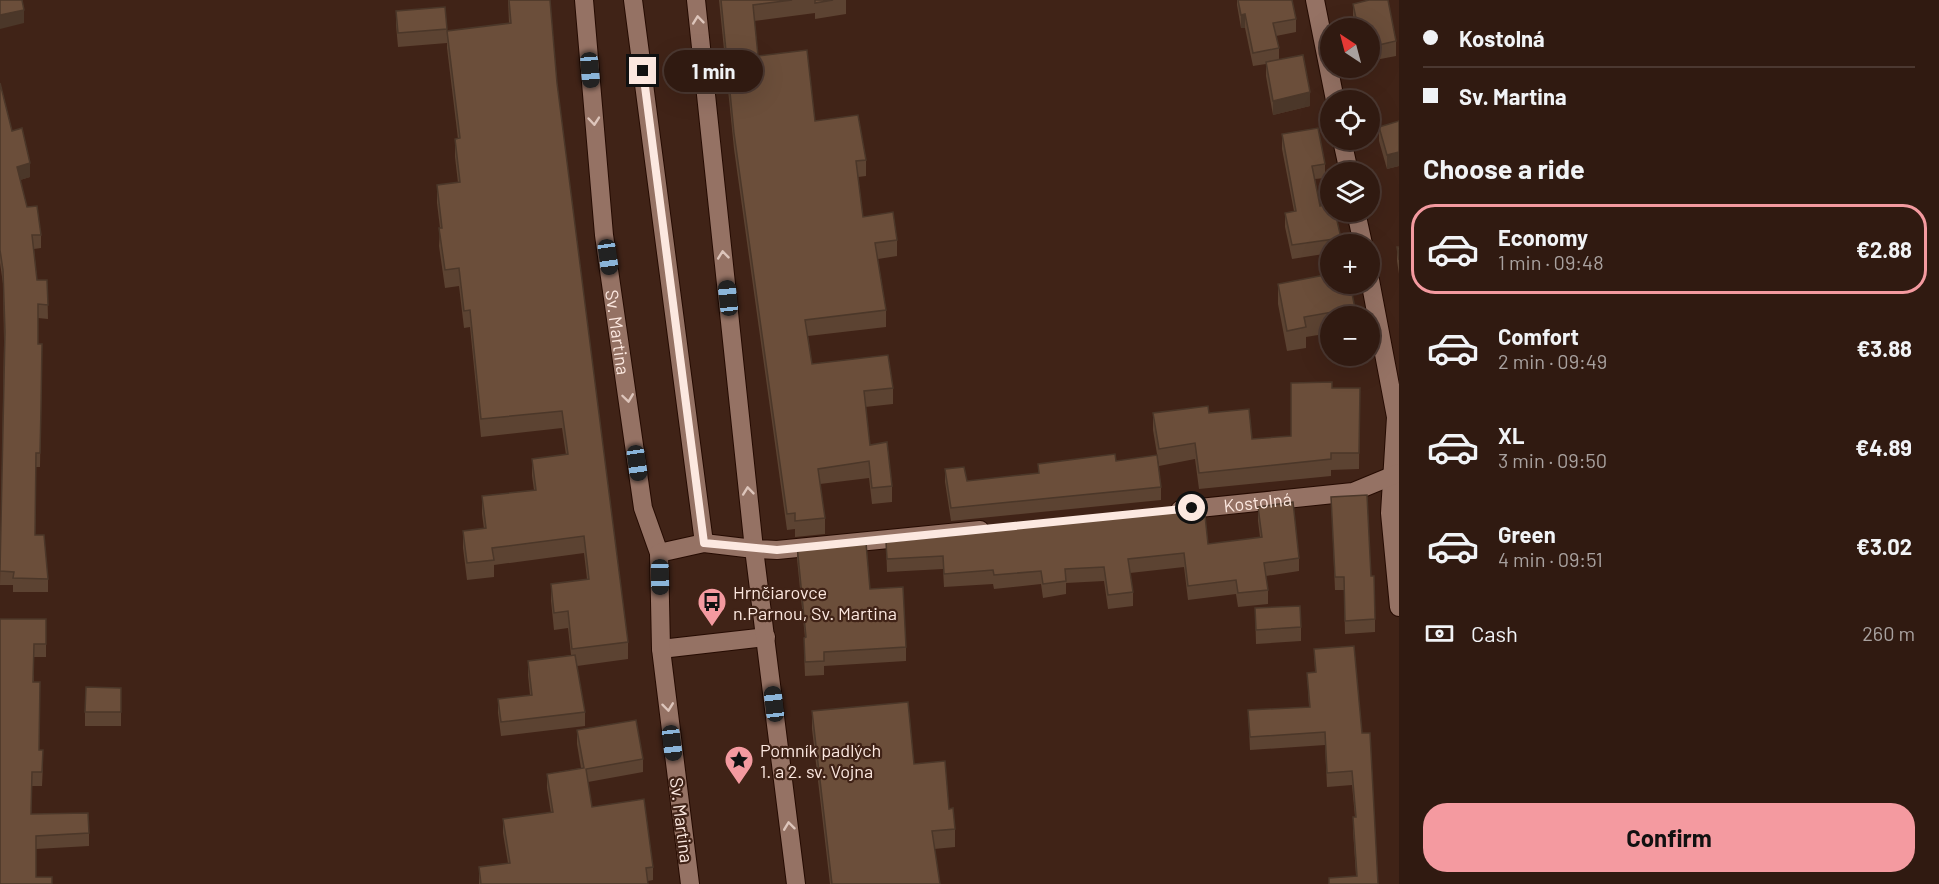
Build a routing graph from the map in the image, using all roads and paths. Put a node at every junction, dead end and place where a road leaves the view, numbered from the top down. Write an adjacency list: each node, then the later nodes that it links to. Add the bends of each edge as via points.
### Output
1 (584, 0): 12 (street, Sv. Martina, one-way to 12, via 604,235 643,508)
2 (633, 0): 10 (street)
3 (696, 0): 11 (street, one-way to 3)
4 (1315, 0): 5 (street)
5 (1333, 90)
6 (1373, 294): 7 (street, via 1396,417)
7 (1396, 475): 8 (street, Kostolná, via 1353,492); 13 (street, via 1390,513)
8 (1165, 511)
9 (1000, 528): 11 (street)
10 (704, 543): 11 (street); 12 (street)
11 (754, 549): 14 (street)
12 (659, 553): 15 (street, Sv. Martina)
13 (1399, 607)
14 (766, 637): 15 (street); 17 (street, one-way to 14)
15 (661, 649): 16 (street, Sv. Martina, one-way to 16)
16 (690, 884)
17 (796, 884)

